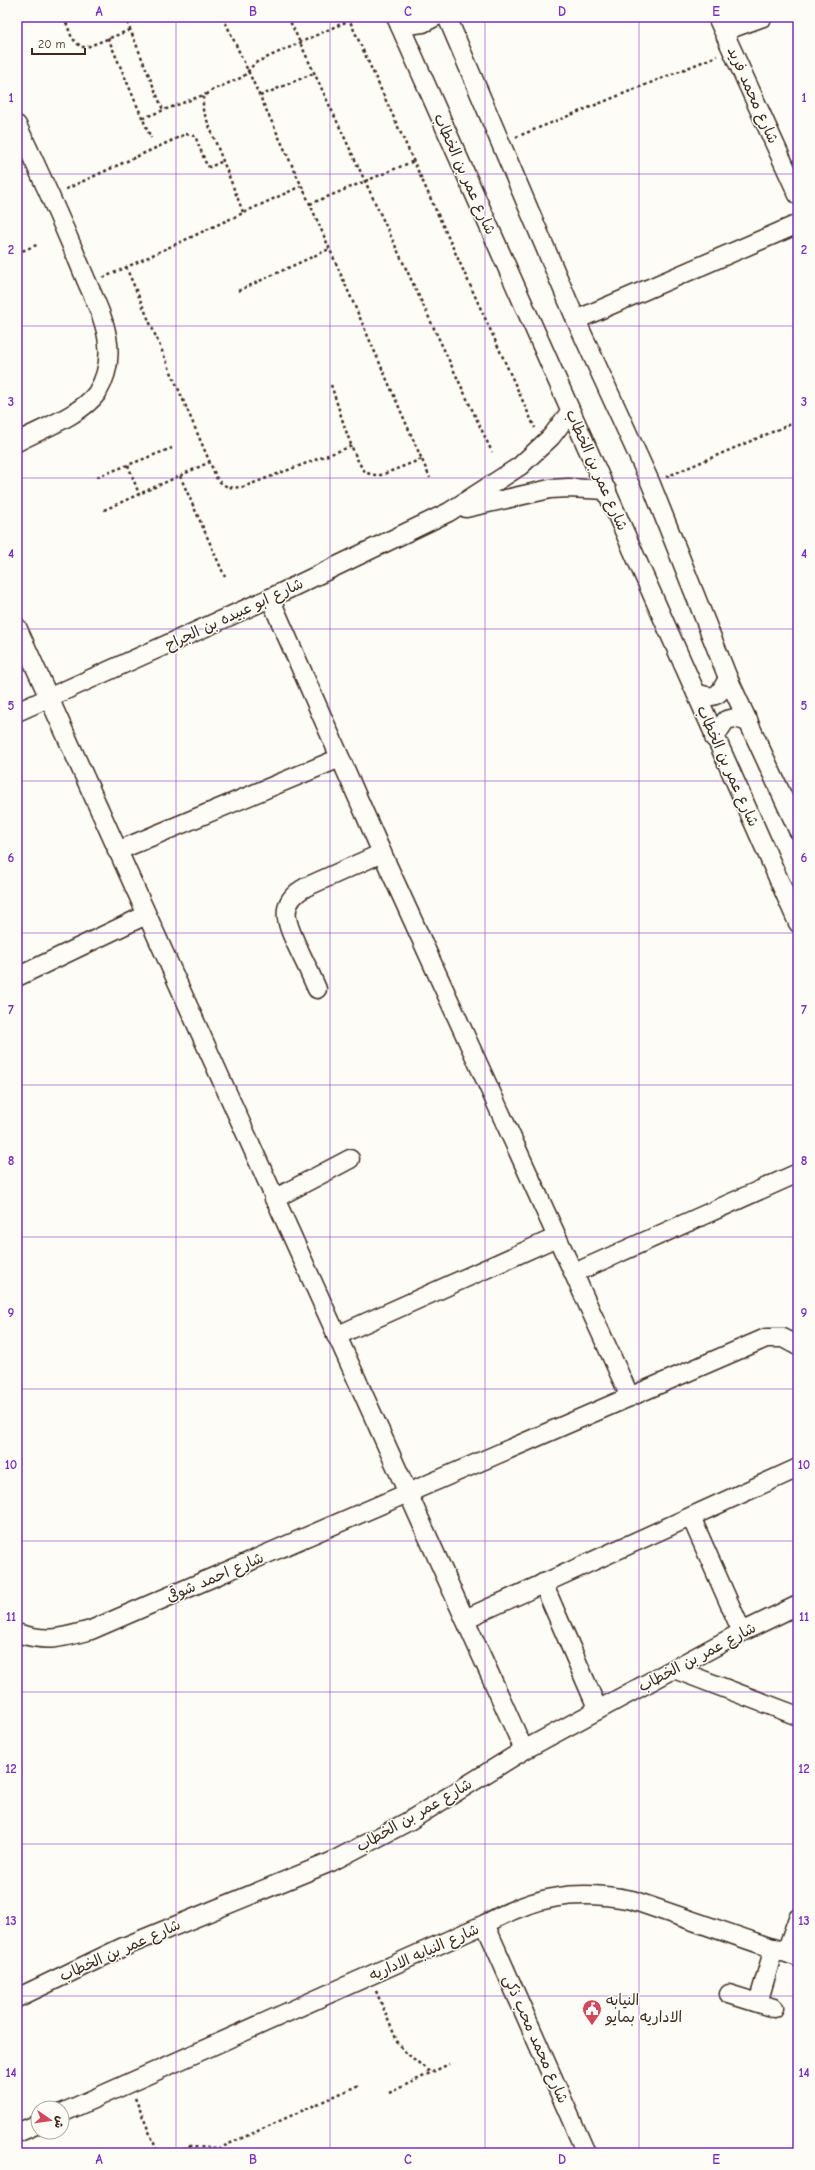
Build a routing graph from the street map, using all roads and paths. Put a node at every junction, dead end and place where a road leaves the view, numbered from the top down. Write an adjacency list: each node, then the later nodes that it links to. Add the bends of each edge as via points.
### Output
1 (64, 17): 12 (path, via 72,38 81,47)
2 (125, 17): 11 (path)
3 (223, 17): 15 (path)
4 (288, 17): 13 (path)
5 (435, 17): 9 (street, via 419,24)
6 (447, 17): 23 (street)
7 (763, 17): 10 (street)
8 (349, 19): 13 (path); 25 (path)
9 (398, 22): 42 (street, شارع عمر بن الخطاب)
10 (720, 24): 14 (street, شارع محمد فريد)
11 (130, 30): 12 (path); 19 (path)
12 (108, 38): 20 (path)
13 (300, 42): 15 (path, via 256,63); 16 (path)
14 (732, 50): 23 (path); 28 (street, شارع محمد فريد)
15 (248, 70): 17 (path, via 243,77); 18 (path)
16 (314, 73): 18 (path); 26 (path)
17 (207, 94): 19 (path); 24 (path, via 203,98 203,110)
18 (260, 96): 27 (path)
19 (163, 110): 20 (path)
20 (143, 118): 22 (path)
21 (17, 125): 29 (street)
22 (151, 138)
23 (500, 143): 40 (street)
24 (223, 161): 29 (path, via 207,166 195,136 186,134); 31 (path)
25 (414, 161): 26 (path); 45 (path)
26 (365, 181): 30 (path); 48 (path)
27 (302, 186): 30 (path); 31 (path)
28 (798, 195)
29 (51, 196): 38 (street)
30 (310, 204): 35 (path)
31 (243, 212): 37 (path)
32 (798, 224): 40 (street)
33 (39, 244): 36 (path)
34 (17, 249): 36 (path)
35 (329, 249): 39 (path); 49 (path)
36 (18, 253)
37 (126, 267): 38 (path); 50 (path)
38 (88, 285): 44 (street, via 108,342 109,362 104,379 96,394 76,412)
39 (238, 291)
40 (576, 320): 55 (street)
41 (331, 385): 46 (path)
42 (570, 412): 45 (street, شارع ابو عبيده بن الجراح); 56 (street, شارع عمر بن الخطاب)
43 (798, 421): 55 (path)
44 (17, 442)
45 (543, 445): 59 (street, شارع ابو عبيده بن الجراح, via 520,466)
46 (352, 446): 49 (path, via 365,472 375,476); 50 (path, via 243,487 223,486)
47 (172, 448): 51 (path)
48 (492, 452)
49 (422, 459): 54 (path)
50 (210, 462): 52 (path)
51 (128, 465): 53 (path); 57 (path)
52 (180, 476): 57 (path); 60 (path)
53 (97, 477)
54 (430, 478)
55 (651, 484): 63 (street)
56 (607, 490): 59 (street, شارع ابو عبيده بن الجراح, via 550,489); 64 (street, شارع عمر بن الخطاب)
57 (139, 494): 58 (path)
58 (104, 510)
59 (449, 512): 61 (street, شارع ابو عبيده بن الجراح)
60 (225, 578)
61 (270, 598): 65 (street, شارع ابو عبيده بن الجراح); 69 (street)
62 (17, 627): 65 (street)
63 (728, 678): 64 (street, via 722,691 717,695 706,696); 67 (street)
64 (696, 693): 68 (street, شارع عمر بن الخطاب)
65 (48, 698): 66 (street, شارع ابو عبيده بن الجراح); 71 (street)
66 (17, 712)
67 (749, 722): 68 (street, via 735,718 726,720); 70 (street)
68 (714, 738): 74 (street, شارع عمر بن الخطاب)
69 (340, 758): 71 (street); 72 (street)
70 (798, 830)
71 (117, 851): 73 (street)
72 (382, 853): 76 (street, via 306,887 289,902 287,924); 80 (street)
73 (146, 915): 75 (street); 79 (street)
74 (798, 923)
75 (17, 977)
76 (317, 988)
77 (350, 1159): 79 (street)
78 (798, 1173): 81 (street)
79 (274, 1199): 82 (street)
80 (557, 1237): 81 (street); 82 (street)
81 (574, 1273): 84 (street)
82 (336, 1336): 86 (street)
83 (798, 1346): 84 (street, شارع احمد شوقى, via 783,1338 766,1338)
84 (630, 1397): 86 (street, شارع احمد شوقى)
85 (798, 1468): 87 (street)
86 (408, 1494): 90 (street); 92 (street, شارع احمد شوقى, via 92,1630 57,1640)
87 (691, 1517): 88 (street); 91 (street)
88 (543, 1583): 90 (street); 94 (street)
89 (798, 1605): 91 (street, شارع عمر بن الخطاب)
90 (465, 1619): 96 (street)
91 (742, 1632): 93 (street, شارع عمر بن الخطاب)
92 (17, 1633)
93 (674, 1669): 94 (street, شارع عمر بن الخطاب); 95 (street)
94 (598, 1710): 96 (street, شارع عمر بن الخطاب)
95 (798, 1716)
96 (524, 1750): 102 (street, شارع عمر بن الخطاب, via 409,1821 331,1862 121,1948)
97 (798, 1918): 99 (street)
98 (485, 1924): 99 (street, شارع النيابه الاداريه, via 531,1902 556,1896 607,1895 652,1906); 100 (street, شارع النيابه الاداريه); 113 (street, شارع محمد محب ذكى)
99 (786, 1953): 101 (street, via 766,2006)
100 (370, 1976): 104 (path, via 397,2041 404,2051); 108 (street, شارع النيابه الاداريه)
101 (729, 1994)
102 (17, 1998)
103 (449, 2064): 104 (path)
104 (431, 2073): 106 (path)
105 (359, 2085): 112 (path, via 220,2148 189,2147)
106 (389, 2093)
107 (136, 2100): 111 (path)
108 (70, 2109)
109 (30, 2127): 110 (street)
110 (17, 2133)
111 (158, 2153)
112 (178, 2153)
113 (586, 2153)

